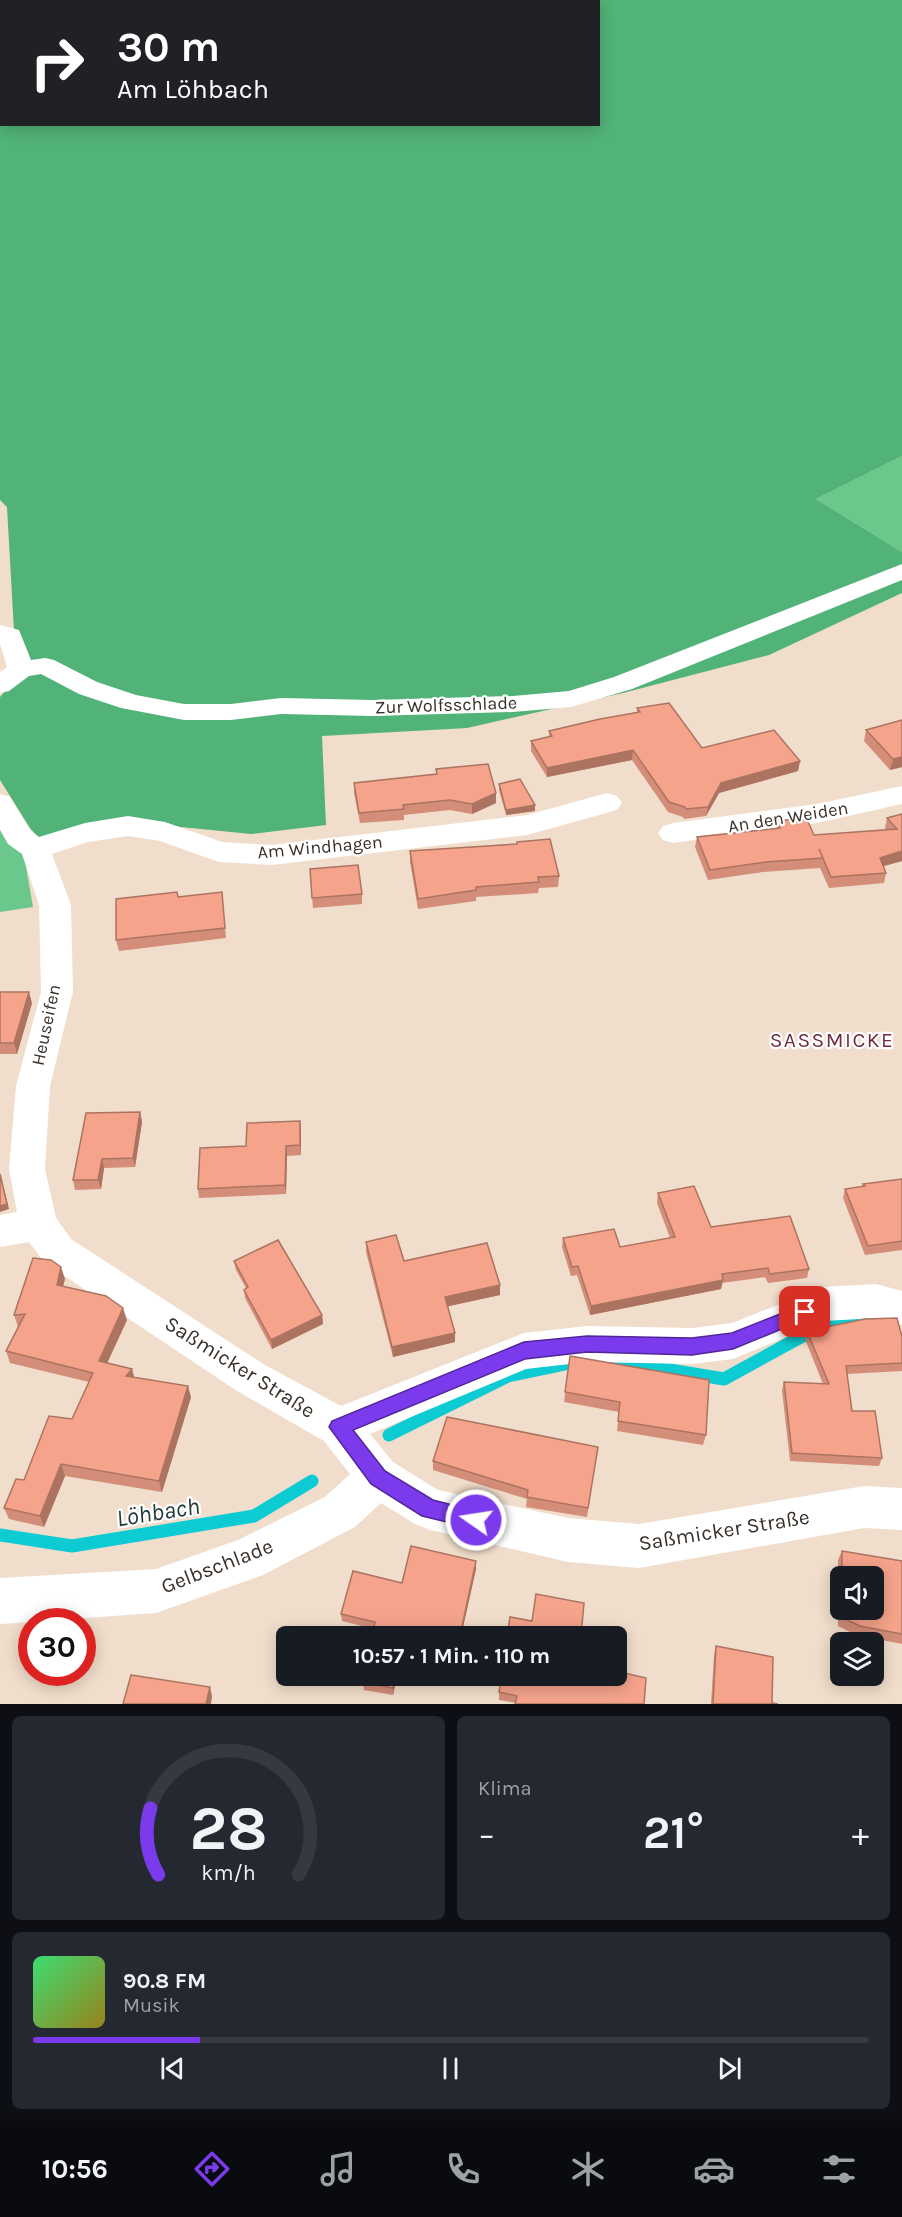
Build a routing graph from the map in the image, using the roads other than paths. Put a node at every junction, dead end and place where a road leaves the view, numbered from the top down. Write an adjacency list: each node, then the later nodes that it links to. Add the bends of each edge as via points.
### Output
1 (902, 571): 3 (street, Zur Wolfsschlade, via 623,683 571,699 513,704 280,706 184,712 131,702 88,688 45,666)
2 (0, 633): 3 (street, via 10,635)
3 (21, 669): 4 (street)
4 (0, 685)
5 (902, 795): 8 (street, An den Weiden, via 763,823)
6 (607, 803): 9 (street, Am Windhagen, via 527,825 272,855 219,852 165,832 128,826 85,833)
7 (0, 804): 9 (street, Heuseifen, via 19,837)
8 (673, 833)
9 (35, 849): 10 (street, Heuseifen, via 55,905 57,992 33,1086)
10 (19, 1228): 12 (street, Saßmicker Straße, via 251,1378)
11 (902, 1308): 12 (street, via 876,1301 823,1304 733,1341 692,1346 587,1344 524,1351)
12 (339, 1427): 13 (street, Saßmicker Straße)
13 (378, 1477): 14 (street, Saßmicker Straße, via 429,1509 568,1540 639,1546 864,1507); 15 (street, Gelbschlade, via 340,1512 247,1559 156,1591)
14 (902, 1509)
15 (0, 1601)

